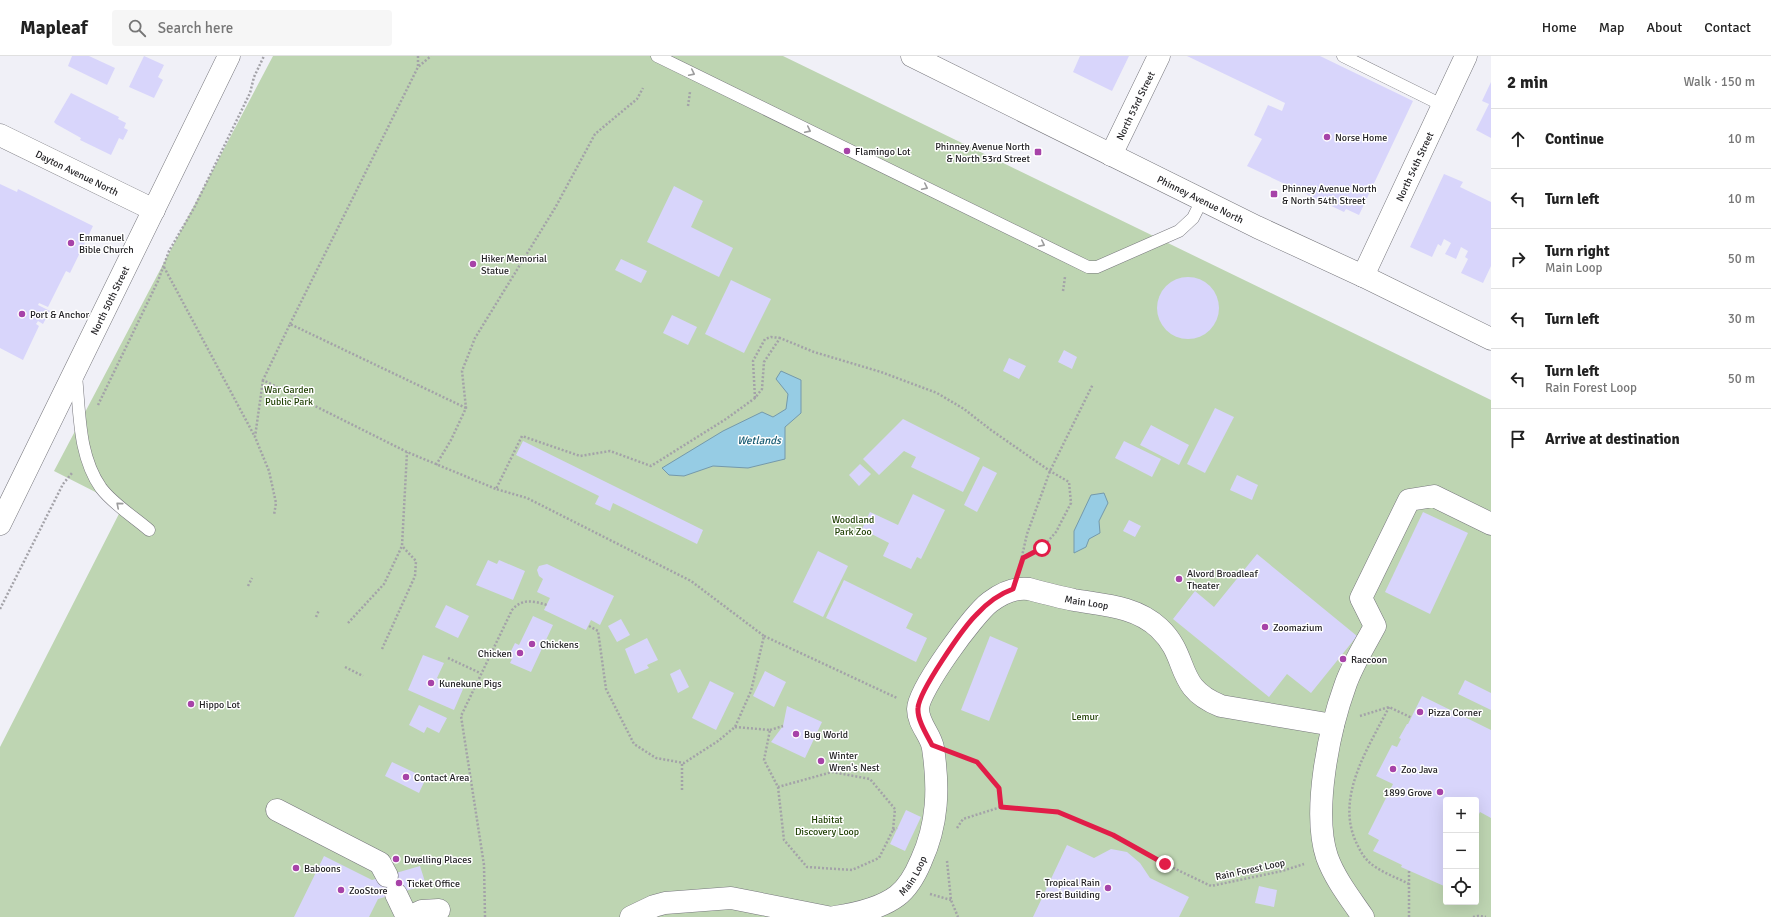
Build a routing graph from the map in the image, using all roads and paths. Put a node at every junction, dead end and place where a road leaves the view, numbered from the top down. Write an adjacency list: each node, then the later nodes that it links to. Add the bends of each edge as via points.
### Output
1 (229, 56): 18 (street, North 50th Street)
2 (264, 56): 19 (path, via 250,93 194,208 169,251)
3 (418, 56): 10 (path)
4 (431, 56): 10 (path)
5 (656, 56): 17 (lane, one-way to 17, via 1088,267 1097,267 1179,231 1193,218)
6 (912, 56): 16 (street, Phinney Avenue North)
7 (1159, 56): 16 (street, North 53rd Street)
8 (1343, 56): 13 (lane)
9 (1466, 56): 13 (street, North 54th Street)
10 (418, 67): 23 (path)
11 (691, 85): 14 (path)
12 (643, 88): 31 (path, via 637,99 595,134 556,208 475,338 462,371)
13 (1442, 104): 21 (street, North 54th Street)
14 (688, 106)
15 (0, 136): 18 (street, Dayton Avenue North)
16 (1112, 155): 17 (street, Phinney Avenue North)
17 (1202, 200): 21 (street, Phinney Avenue North)
18 (154, 210): 26 (street, North 50th Street)
19 (164, 267): 30 (path); 32 (path)
20 (1066, 271): 22 (path)
21 (1363, 276): 25 (street, Phinney Avenue North)
22 (1063, 291)
23 (290, 324): 27 (path); 31 (path)
24 (780, 338): 29 (path, via 764,362 762,389); 29 (path, via 771,336 765,339 754,361); 36 (path, via 937,393 964,409)
25 (1491, 339)
26 (75, 369): 39 (street, North 50th Street); 41 (lane, one-way to 26, via 102,489 93,473 82,441)
27 (263, 380): 32 (path); 33 (path)
28 (1093, 384): 36 (path)
29 (755, 398): 37 (path, via 651,466 610,451 580,456 522,436)
30 (97, 408)
31 (466, 408): 34 (path)
32 (255, 436): 38 (path, via 269,471 276,503)
33 (407, 452): 34 (path); 42 (path)
34 (436, 465): 37 (path)
35 (76, 470): 48 (path, via 63,484)
36 (1050, 471): 43 (path, via 1027,534); 43 (path, via 1069,482 1071,503 1056,532 1042,548)
37 (496, 489): 53 (path, via 527,498 691,581)
38 (274, 515)
39 (0, 524)
40 (1491, 524): 62 (street, via 1434,496 1409,500 1362,598 1375,626 1345,685)
41 (149, 530)
42 (402, 546): 51 (path, via 384,584); 54 (path, via 416,560 415,576)
43 (1023, 558): 46 (path)
44 (252, 578): 45 (path)
45 (248, 586)
46 (1013, 589): 60 (street, Main Loop, via 990,602 975,616 929,684); 62 (street, Main Loop, via 1029,588 1120,608 1149,620 1173,644 1188,682 1209,701 1221,706)
47 (547, 605): 57 (path, via 529,601 512,610)
48 (0, 609)
49 (319, 610): 50 (path)
50 (316, 617)
51 (348, 623)
52 (589, 626): 67 (path, via 598,631 606,689 634,744 656,758)
53 (764, 636): 60 (path); 64 (path, via 751,691)
54 (382, 649)
55 (448, 658): 57 (path)
56 (345, 667): 58 (path)
57 (480, 673): 81 (path, via 461,716 484,865)
58 (363, 676)
59 (1389, 707): 61 (path); 62 (path); 78 (path, via 1356,774 1352,788 1350,819 1353,835 1367,860)
60 (918, 708): 66 (street, Main Loop, via 923,728)
61 (1412, 718)
62 (1333, 725): 75 (street, via 1321,808)
63 (783, 726): 65 (path)
64 (735, 727): 65 (path); 67 (path, via 718,741)
65 (770, 730): 68 (path, via 764,760)
66 (932, 745): 70 (path, via 977,762 999,788); 84 (street, Main Loop, via 937,777 936,813 932,834 917,872 906,887 888,901)
67 (682, 763): 69 (path)
68 (778, 787): 73 (path, via 832,772 870,779 895,809); 73 (path, via 784,840 807,867 852,870 879,858)
69 (682, 790)
70 (1001, 807): 74 (path, Rain Forest Loop, via 963,819); 75 (path, Rain Forest Loop, via 1058,812 1113,835 1211,886 1282,871)
71 (277, 810): 80 (street, via 380,863)
72 (897, 828): 73 (path)
73 (893, 830)
74 (954, 831)
75 (1327, 857): 86 (street, via 1342,889)
76 (947, 858): 85 (path, via 951,900)
77 (1409, 871): 78 (path)
78 (1409, 884): 87 (path)
79 (439, 910): 80 (street, via 422,911)
80 (408, 917)
81 (485, 917)
82 (631, 917): 83 (street, via 664,903 730,898)
83 (827, 917)
84 (834, 917)
85 (958, 917)
86 (1364, 917)
87 (1409, 917)
88 (1473, 917): 89 (path)
89 (1486, 917)

